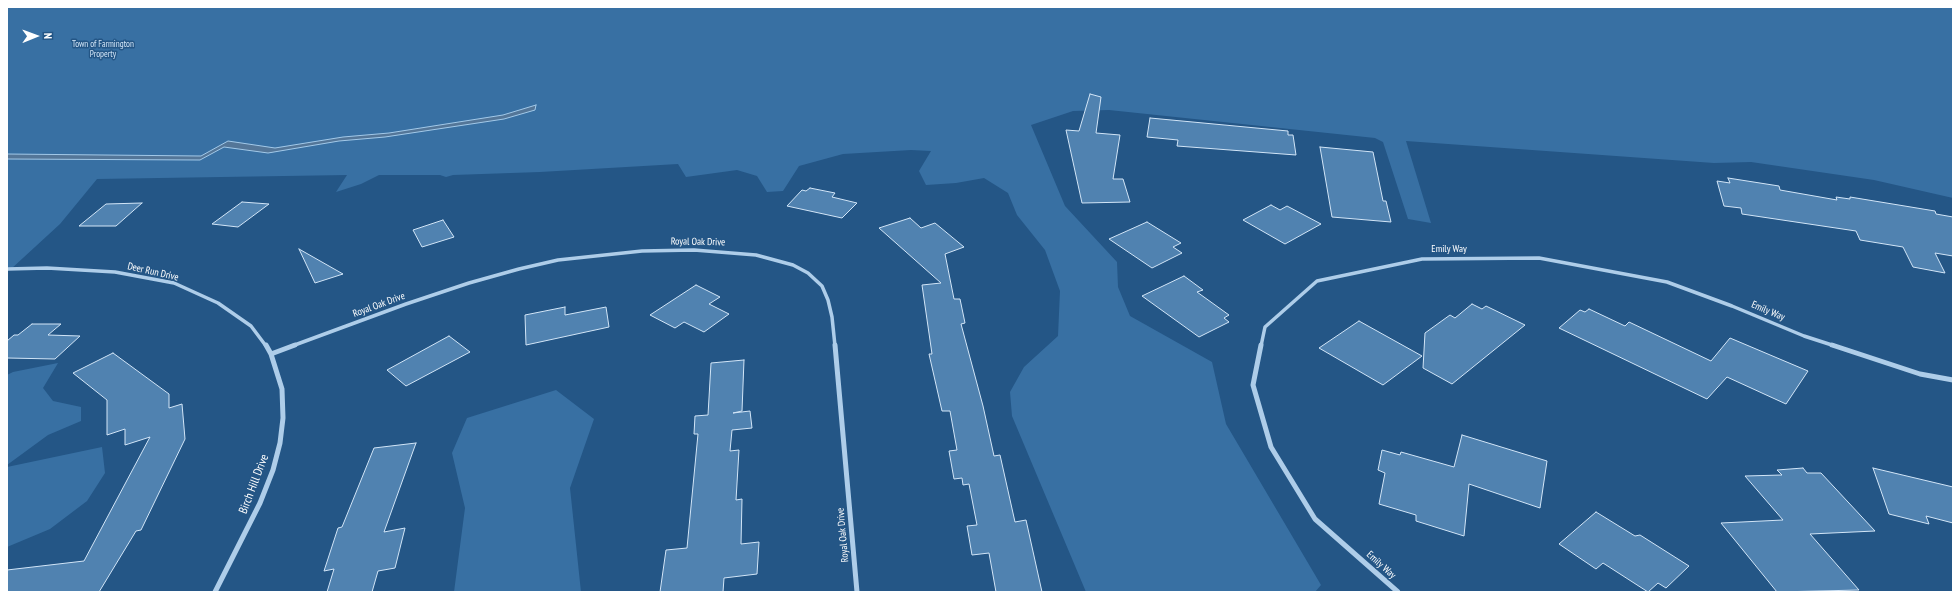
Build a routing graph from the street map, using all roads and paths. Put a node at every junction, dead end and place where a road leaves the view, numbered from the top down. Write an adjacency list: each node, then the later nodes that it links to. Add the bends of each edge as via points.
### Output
1 (7, 269): 2 (street, Deer Run Drive, via 108,271 174,284 202,294 238,316 261,337)
2 (271, 354): 4 (street, Birch Hill Drive, via 282,389 283,418 280,442 273,470 260,503); 5 (street, Royal Oak Drive, via 469,283 558,260 642,251 694,250 756,255 793,265 808,273 822,286 832,317)
3 (1953, 380): 6 (street, Emily Way, via 1920,374 1804,336 1667,282 1539,258 1422,259 1317,281 1265,327 1253,385 1271,447 1316,519)
4 (215, 592)
5 (857, 592)
6 (1398, 592)

